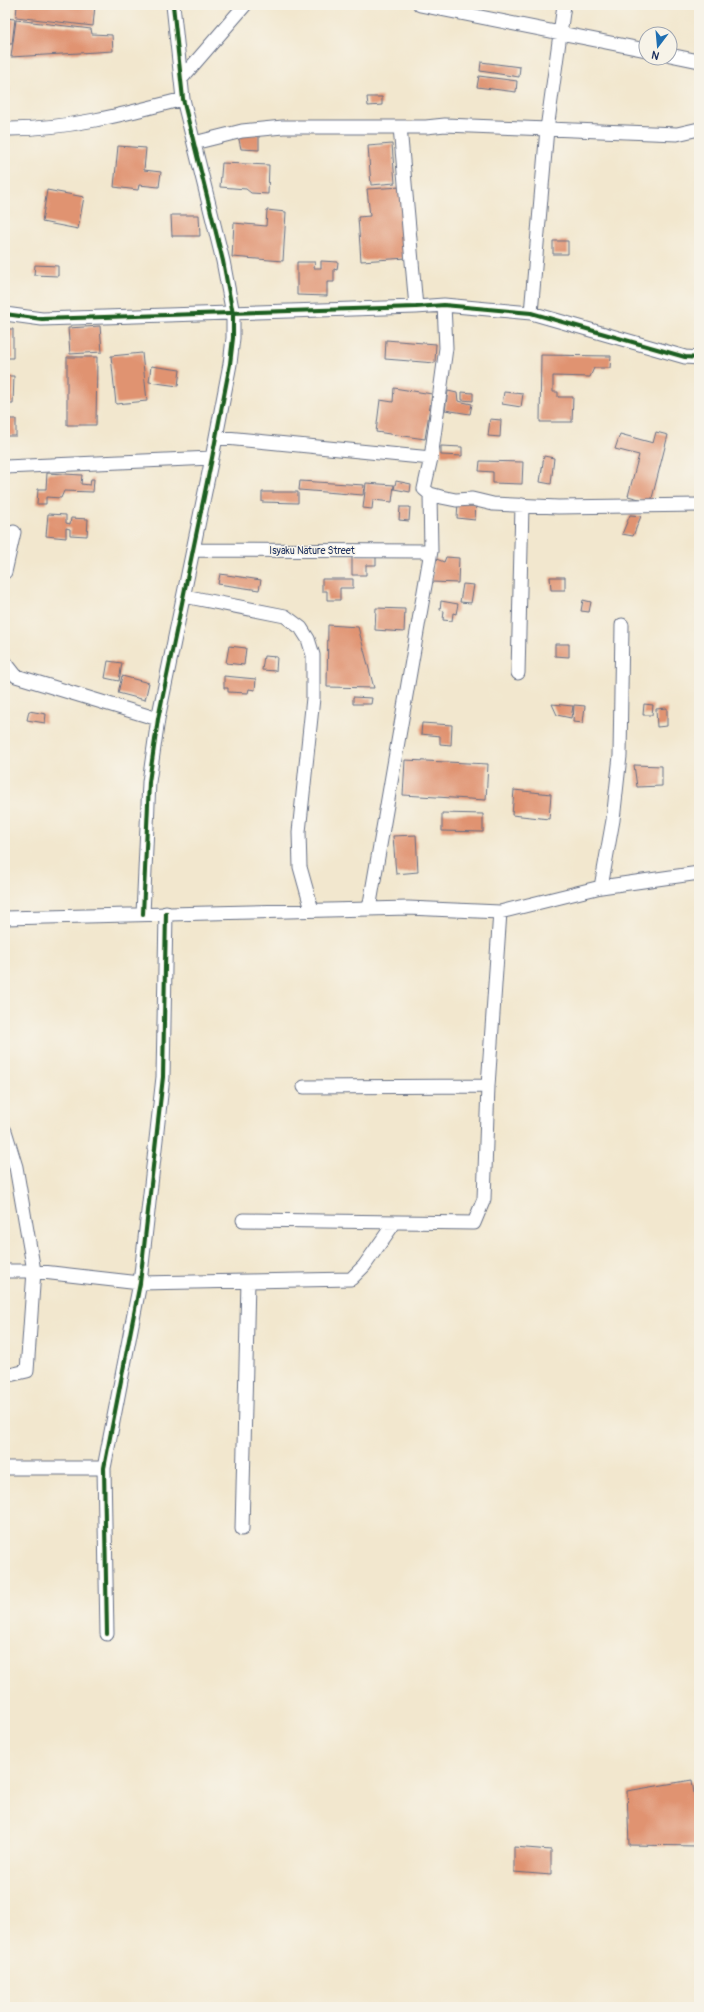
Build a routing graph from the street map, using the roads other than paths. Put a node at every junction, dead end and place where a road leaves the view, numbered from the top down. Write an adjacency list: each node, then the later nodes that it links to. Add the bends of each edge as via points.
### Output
1 (173, 5): 9 (street)
2 (245, 5): 9 (street)
3 (420, 5): 5 (street)
4 (564, 5): 5 (street)
5 (560, 33): 6 (street); 13 (street)
6 (638, 48)
7 (678, 57): 8 (street)
8 (699, 61)
9 (181, 79): 10 (street)
10 (183, 99): 12 (street, via 81,122); 15 (street)
11 (400, 127): 13 (street, via 445,125); 15 (street, via 268,128 242,131); 17 (street)
12 (5, 129)
13 (547, 129): 14 (street, via 677,134); 18 (street)
14 (699, 130)
15 (194, 143): 20 (street, via 223,261)
16 (444, 305): 17 (street); 18 (street); 24 (street, via 446,348)
17 (416, 307): 20 (street)
18 (531, 313): 21 (street, via 685,357)
19 (5, 314): 20 (street, via 42,319)
20 (233, 314): 22 (street, via 230,364)
21 (699, 358)
22 (216, 437): 23 (street); 24 (street)
23 (212, 458): 25 (street); 30 (street)
24 (431, 458): 26 (street, via 424,489)
25 (5, 467)
26 (430, 494): 27 (street, via 456,500 472,499 493,504); 31 (street)
27 (522, 505): 28 (street); 36 (street)
28 (699, 505)
29 (14, 532): 32 (street)
30 (194, 550): 31 (street, Isyaku Nature Street); 33 (street)
31 (431, 552): 40 (street)
32 (5, 572)
33 (184, 596): 37 (street); 41 (street, via 285,616 302,628 308,639 313,655 313,698 299,832 300,867)
34 (622, 625): 39 (street, via 620,756 614,820)
35 (5, 662): 37 (street, via 16,676)
36 (518, 673)
37 (158, 719): 44 (street, via 149,782)
38 (699, 873): 39 (street)
39 (601, 887): 42 (street)
40 (369, 909): 41 (street); 42 (street)
41 (312, 910): 43 (street)
42 (500, 912): 46 (street)
43 (166, 913): 44 (street); 55 (street, via 163,1077)
44 (143, 914): 45 (street)
45 (5, 918)
46 (488, 1086): 47 (street); 51 (street, via 484,1199 474,1223)
47 (304, 1088)
48 (5, 1131): 49 (street)
49 (10, 1167): 53 (street)
50 (243, 1220): 51 (street)
51 (395, 1222): 54 (street, via 364,1266 351,1279)
52 (5, 1270): 53 (street)
53 (34, 1271): 55 (street); 56 (street, via 27,1371)
54 (248, 1281): 55 (street); 59 (street)
55 (140, 1283): 58 (street)
56 (5, 1376)
57 (5, 1468): 58 (street)
58 (104, 1468): 60 (street)
59 (242, 1529)
60 (107, 1634)

